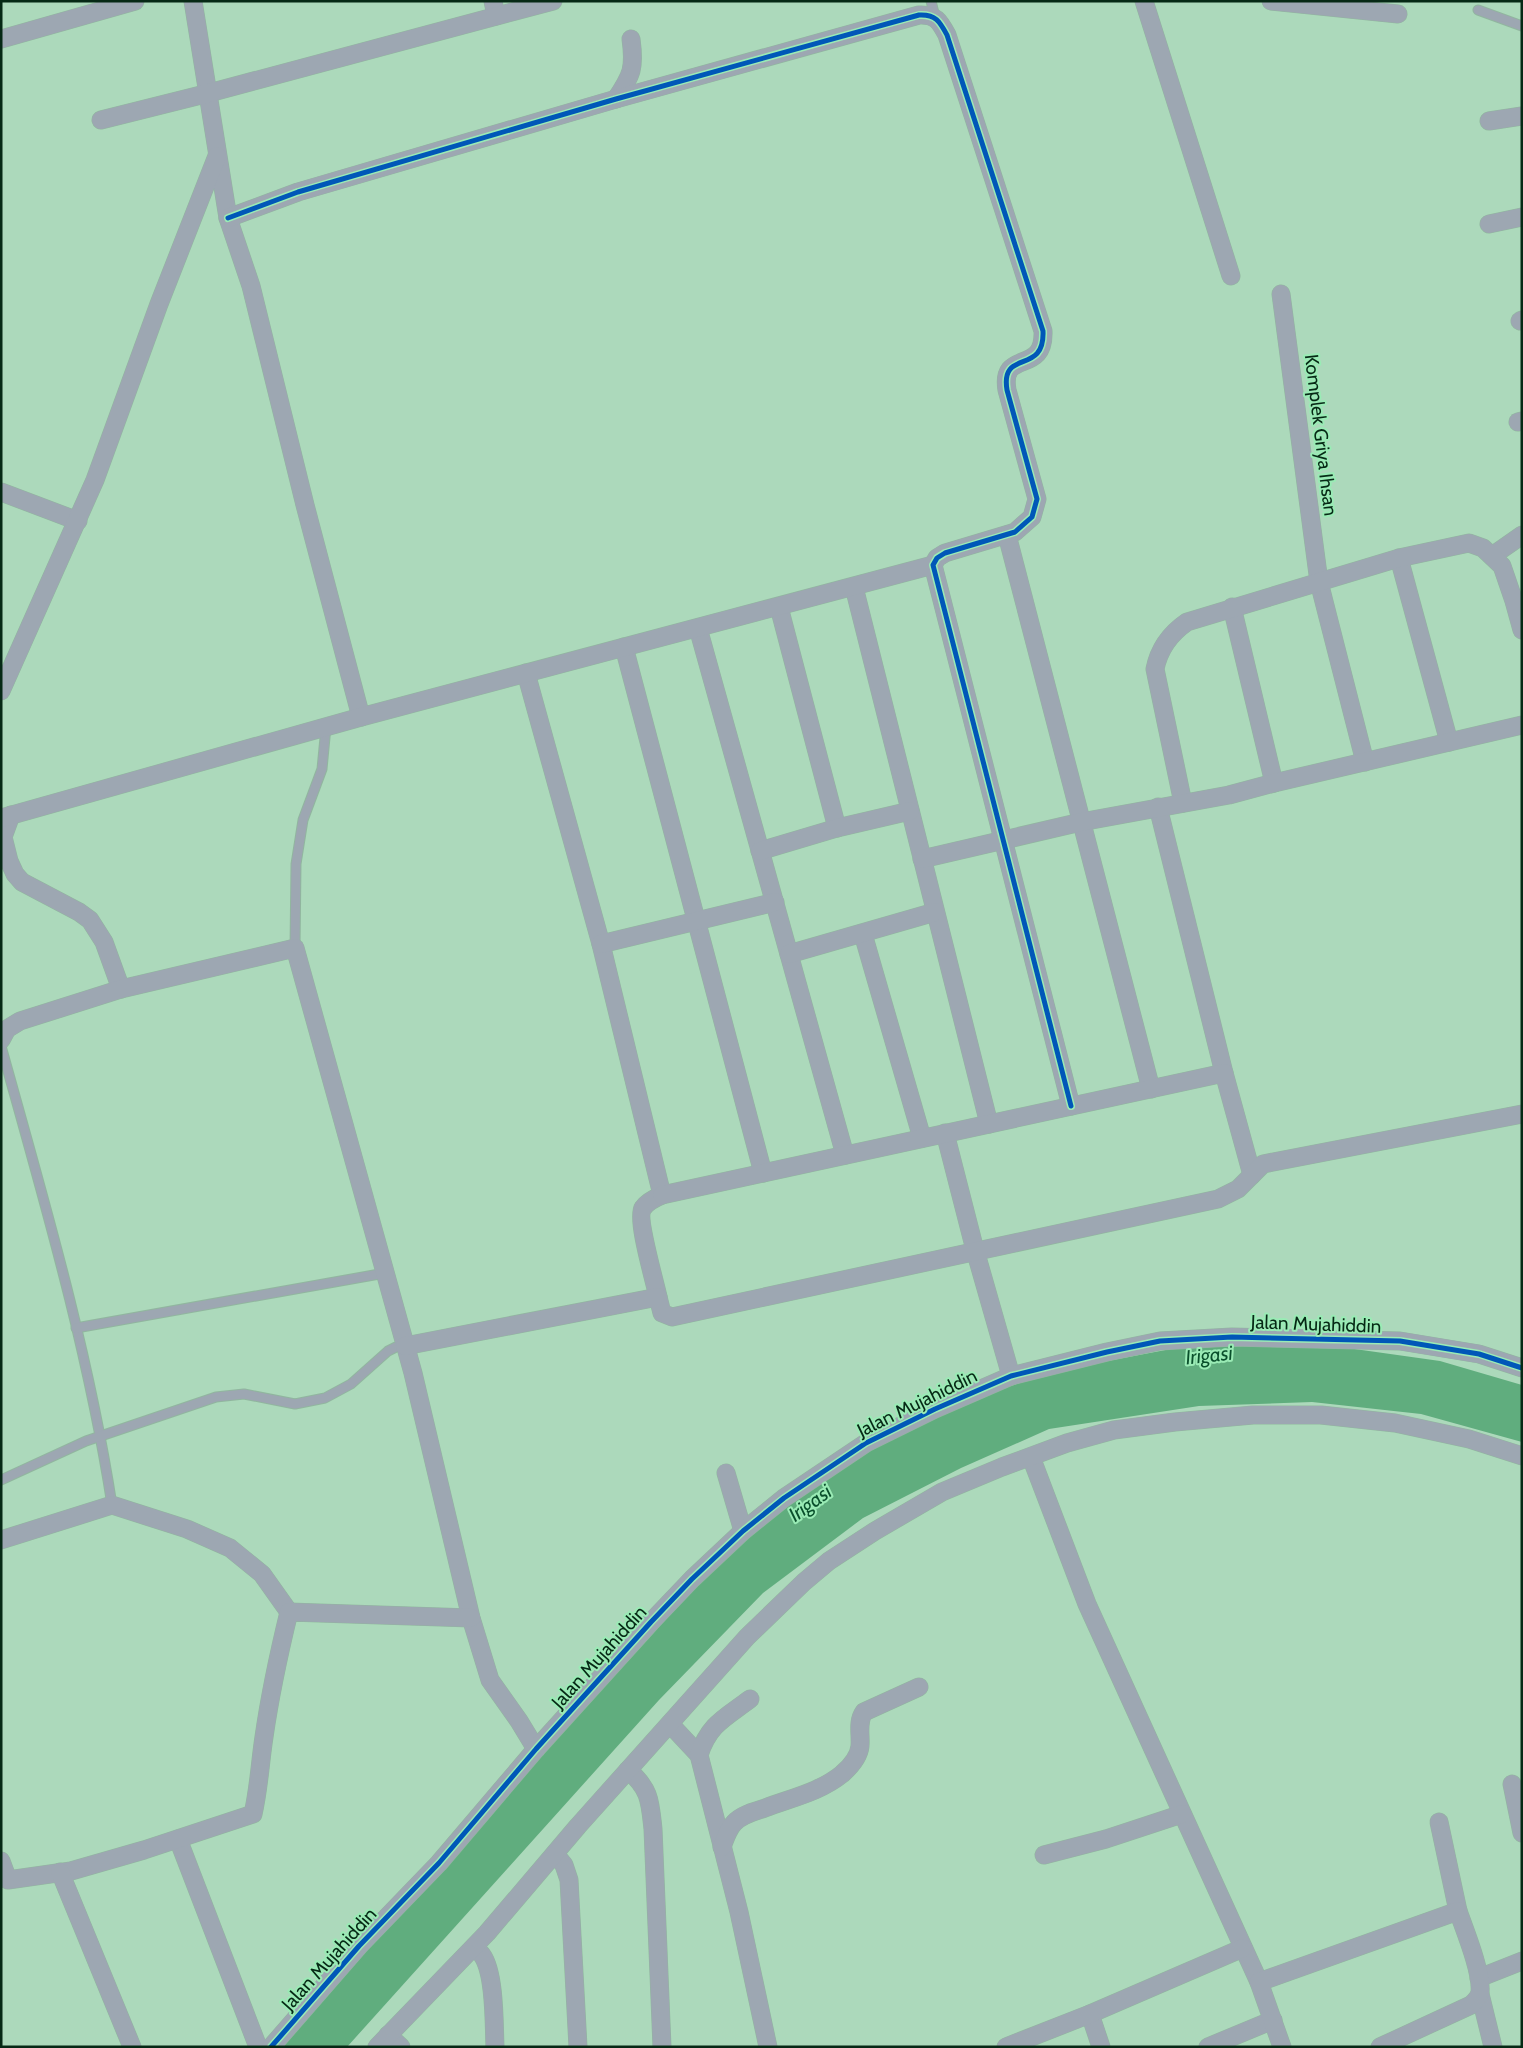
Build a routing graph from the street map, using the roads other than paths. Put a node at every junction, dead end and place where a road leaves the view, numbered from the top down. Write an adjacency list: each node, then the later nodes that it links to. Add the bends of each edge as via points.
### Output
1 (136, 1): 11 (street)
2 (193, 1): 13 (street)
3 (553, 1): 6 (street)
4 (1144, 1): 22 (street)
5 (1271, 1): 8 (street)
6 (494, 9): 13 (street)
7 (933, 9): 14 (street); 26 (street, via 948,35 1043,331 1043,343 1037,354 1008,370 1006,376 1037,499 1032,517 1015,532)
8 (1390, 10)
9 (1478, 10): 10 (lane)
10 (1522, 26)
11 (1, 39)
12 (631, 39): 14 (street, via 632,70)
13 (208, 93): 16 (street); 18 (street)
14 (616, 100): 20 (street, via 298,192)
15 (1522, 116): 17 (street)
16 (100, 120)
17 (1490, 121)
18 (218, 154): 20 (street); 25 (street)
19 (1522, 217): 21 (street)
20 (228, 218): 40 (street, via 251,286)
21 (1489, 224)
22 (1231, 276)
23 (1281, 294): 31 (street, Komplek Griya Ihsan)
24 (1, 492): 25 (street)
25 (78, 521): 39 (street)
26 (1007, 534): 30 (street, via 945,553); 50 (street)
27 (1522, 535): 28 (street)
28 (1492, 556): 29 (street, via 1483,548 1469,543); 36 (street, via 1502,566)
29 (1399, 558): 31 (street); 43 (street)
30 (933, 565): 32 (street); 52 (street)
31 (1319, 582): 34 (street); 44 (street, Komplek Griya Ihsan)
32 (854, 587): 33 (street); 48 (street)
33 (779, 607): 35 (street); 51 (street)
34 (1232, 607): 45 (street); 46 (street, via 1187,622 1175,630 1157,658 1155,669)
35 (698, 628): 37 (street); 53 (street)
36 (1522, 630)
37 (624, 647): 38 (street); 57 (street)
38 (526, 673): 40 (street); 59 (street)
39 (1, 691)
40 (361, 717): 42 (street)
41 (1522, 725): 43 (street)
42 (326, 726): 49 (street); 60 (lane, via 322,769 303,820 296,864)
43 (1449, 742): 44 (street)
44 (1365, 762): 45 (street)
45 (1274, 783): 46 (street)
46 (1183, 803): 47 (street)
47 (1158, 807): 50 (street); 65 (street)
48 (910, 811): 51 (street); 54 (street)
49 (6, 816): 62 (street, via 3,837 15,874 22,882 90,920 104,942)
50 (1081, 822): 52 (street); 66 (street)
51 (836, 828): 53 (street)
52 (1002, 840): 54 (street); 67 (street)
53 (760, 851): 55 (street)
54 (922, 858): 56 (street)
55 (774, 902): 57 (street); 61 (street)
56 (935, 912): 58 (street); 69 (street)
57 (696, 921): 59 (street); 73 (street)
58 (863, 934): 61 (street); 71 (street)
59 (600, 944): 75 (street)
60 (295, 948): 62 (street); 77 (street)
61 (789, 954): 72 (street)
62 (122, 990): 63 (street, via 20,1021 7,1029)
63 (1, 1040)
64 (1, 1046): 79 (lane, via 49,1215)
65 (1224, 1073): 66 (street); 74 (street)
66 (1151, 1088): 67 (street)
67 (1071, 1106): 69 (street)
68 (1522, 1114): 74 (street, via 1263,1164)
69 (989, 1124): 70 (street)
70 (945, 1133): 71 (street); 76 (street)
71 (922, 1138): 72 (street)
72 (845, 1155): 73 (street)
73 (763, 1173): 75 (street)
74 (1252, 1176): 76 (street, via 1238,1189 1218,1199)
75 (662, 1194): 78 (street, via 650,1201 641,1214)
76 (975, 1250): 78 (street, via 672,1317 662,1313); 82 (street)
77 (385, 1273): 79 (lane); 80 (street)
78 (658, 1297): 80 (street)
79 (76, 1328): 83 (lane)
80 (406, 1346): 83 (lane, via 388,1351 351,1384 325,1398 295,1404 244,1394 216,1397); 92 (street)
81 (1522, 1368): 82 (street, Jalan Mujahiddin, via 1479,1354 1400,1341 1232,1337 1160,1342)
82 (1011, 1376): 89 (street, Jalan Mujahiddin, via 866,1443 784,1498)
83 (101, 1436): 87 (lane); 88 (lane)
84 (1522, 1456): 85 (street, via 1395,1423 1321,1415 1253,1415 1114,1430)
85 (1031, 1457): 95 (street, via 942,1492 829,1562 747,1637); 100 (street, via 1087,1604)
86 (726, 1473): 89 (street)
87 (1, 1480)
88 (112, 1505): 90 (street); 91 (street, via 187,1529 230,1548 262,1574)
89 (743, 1531): 96 (street, Jalan Mujahiddin, via 651,1622)
90 (1, 1540)
91 (289, 1612): 92 (street); 103 (street, via 272,1692 253,1814)
92 (471, 1618): 96 (street, via 490,1680)
93 (919, 1687): 104 (street, via 864,1712 857,1755 832,1782 740,1818)
94 (750, 1699): 97 (street, via 716,1724)
95 (670, 1724): 97 (street); 98 (street)
96 (536, 1749): 121 (street, Jalan Mujahiddin, via 439,1862)
97 (699, 1756): 104 (street)
98 (628, 1770): 105 (street); 124 (street, via 640,1780 650,1799)
99 (1512, 1784): 102 (street)
100 (1182, 1814): 106 (street, via 1106,1840); 112 (street)
101 (1439, 1822): 110 (street)
102 (1522, 1833)
103 (178, 1839): 108 (street); 120 (street)
104 (722, 1847): 125 (street)
105 (554, 1854): 111 (street); 123 (street, via 564,1865 569,1880)
106 (1044, 1855)
107 (1, 1861): 109 (street)
108 (60, 1872): 109 (street); 119 (street)
109 (5, 1883)
110 (1458, 1911): 114 (street); 115 (street)
111 (473, 1948): 118 (street); 122 (street, via 482,1955 489,1975)
112 (1243, 1948): 114 (street); 116 (street)
113 (1522, 1961): 115 (street)
114 (1259, 1982): 117 (street)
115 (1480, 1986): 130 (street, via 1471,2005); 131 (street)
116 (1090, 2014): 126 (street); 127 (street)
117 (1273, 2020): 128 (street); 129 (street)
118 (389, 2043)
119 (132, 2047)
120 (258, 2047)
121 (270, 2047)
122 (495, 2047)
123 (578, 2047)
124 (662, 2047)
125 (768, 2047)
126 (1006, 2047)
127 (1101, 2047)
128 (1208, 2047)
129 (1282, 2047)
130 (1380, 2047)
131 (1493, 2047)

